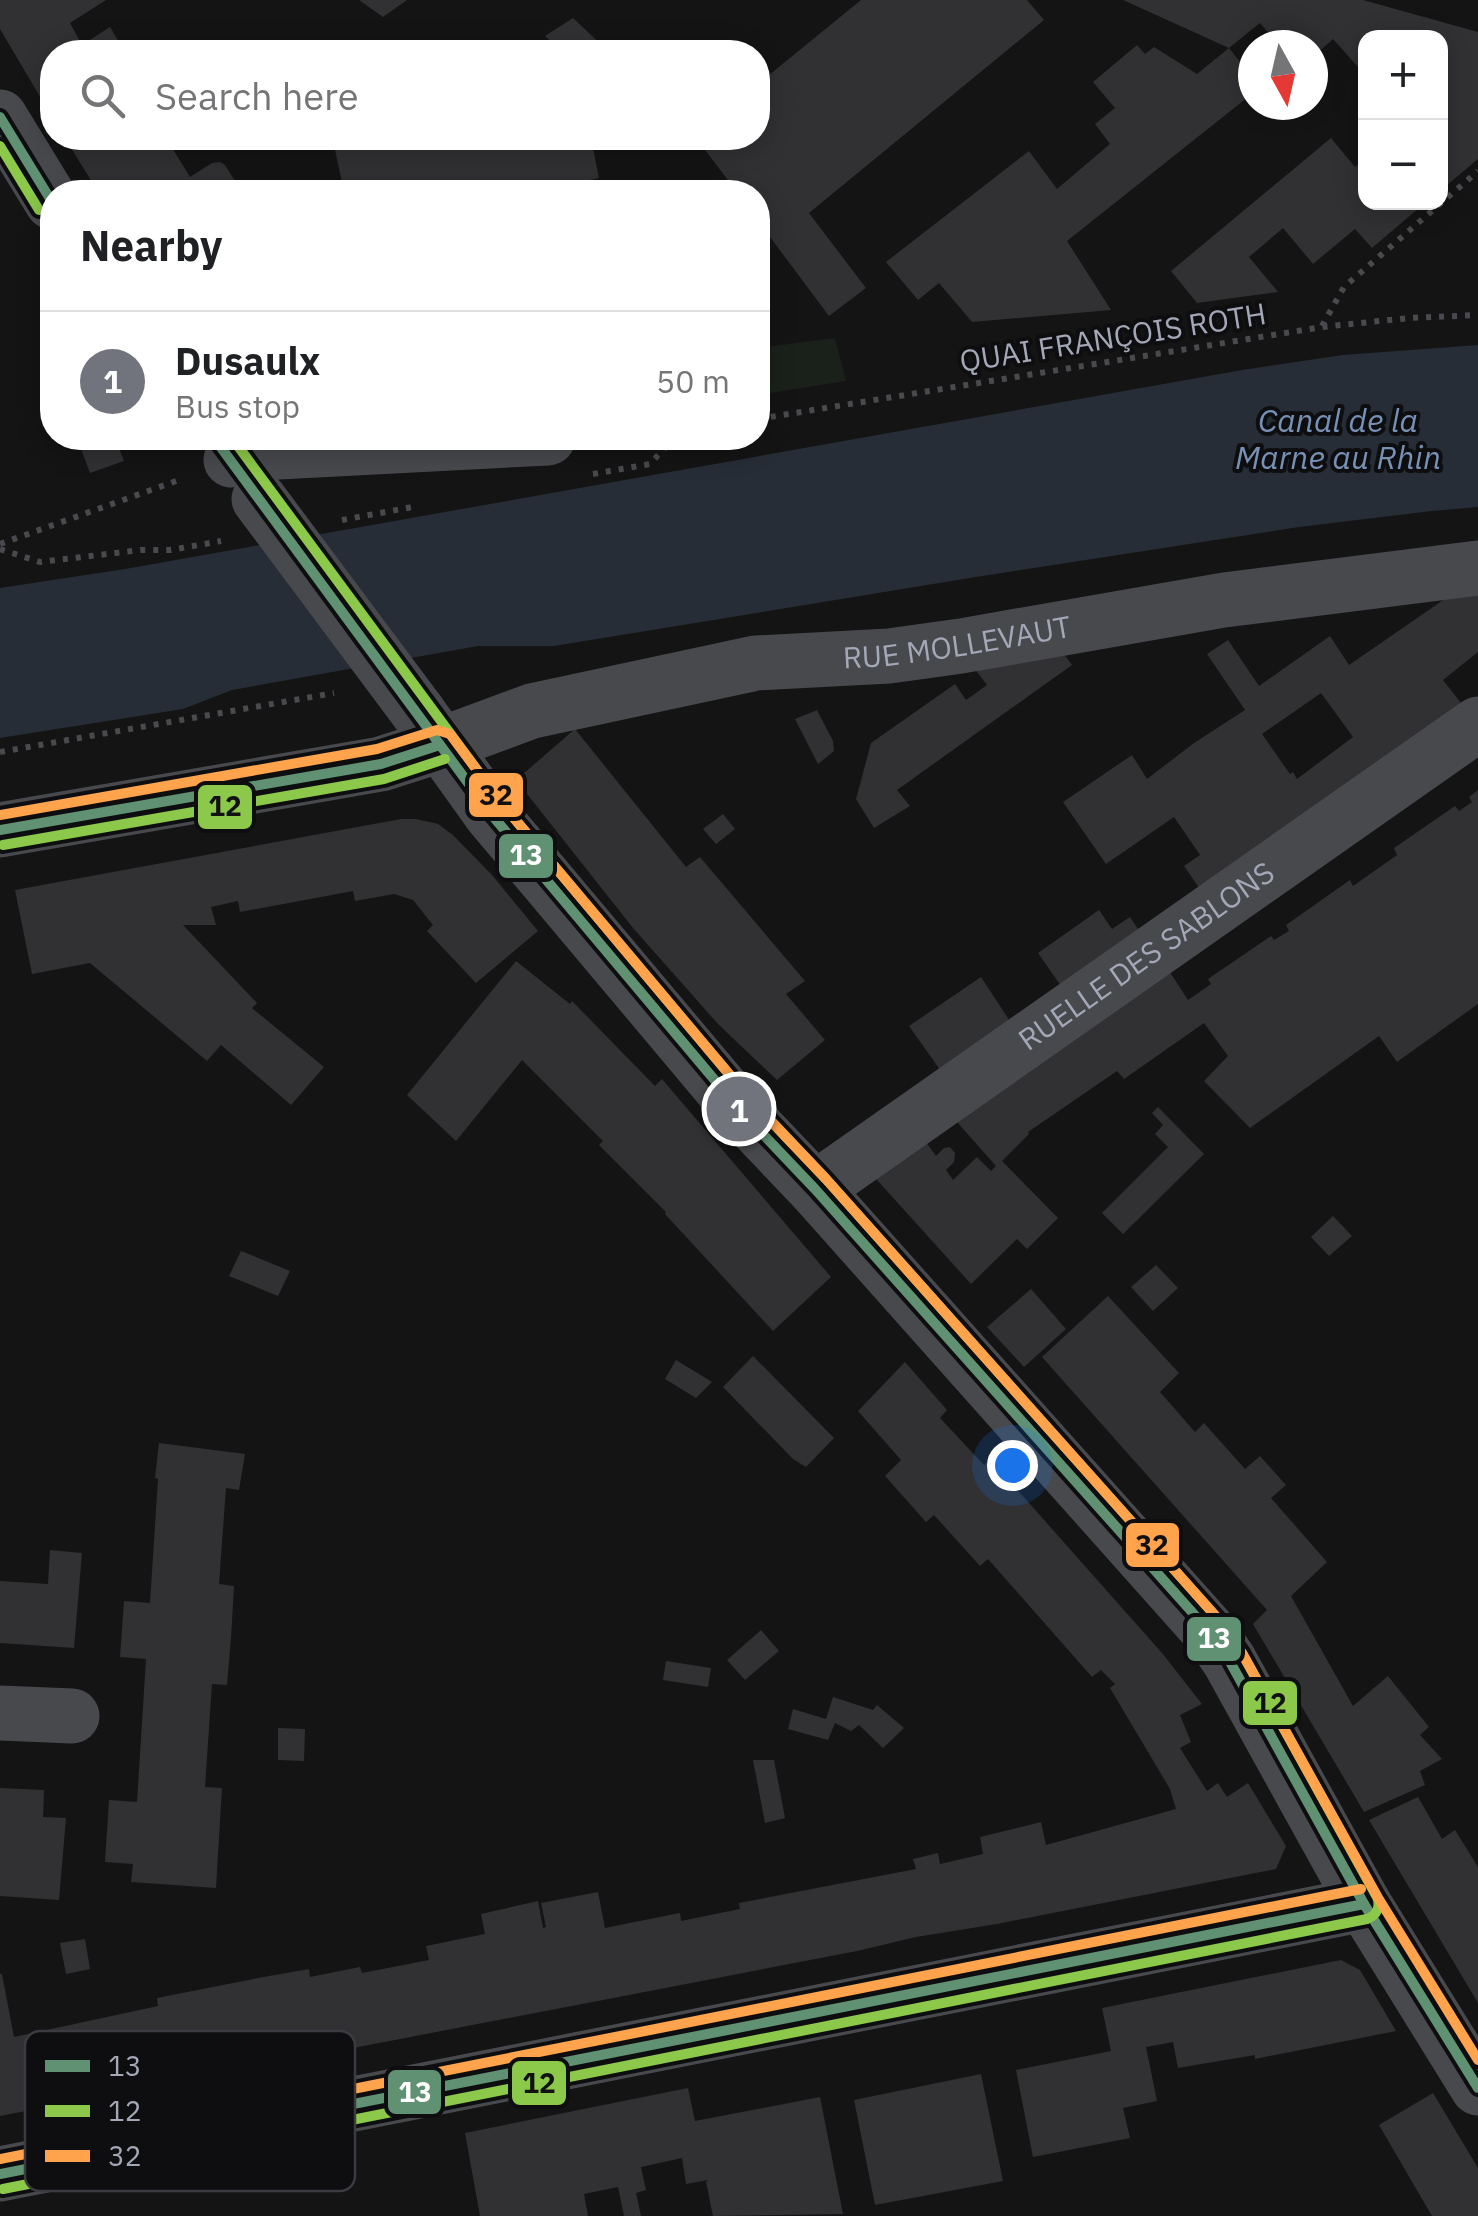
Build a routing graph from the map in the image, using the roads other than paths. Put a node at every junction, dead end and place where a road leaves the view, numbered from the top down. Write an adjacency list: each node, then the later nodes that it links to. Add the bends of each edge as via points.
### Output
1 (0, 117): 2 (street)
2 (40, 182)
3 (300, 450): 4 (street, via 259,452)
4 (235, 466): 7 (street, bridge)
5 (1478, 568): 7 (street, RUE MOLLEVAUT, via 1224,600 889,656 756,663)
6 (1478, 724): 9 (street, RUELLE DES SABLONS)
7 (429, 728): 8 (street, RUE MOLLEVAUT, via 381,764); 9 (street, via 491,814 739,1109)
8 (0, 830)
9 (815, 1189): 12 (street, via 1208,1630)
10 (0, 1713): 11 (street)
11 (72, 1716)
12 (1364, 1904): 13 (street); 14 (street)
13 (1478, 2088)
14 (355, 2104)
15 (25, 2169): 16 (street)
16 (0, 2174)

